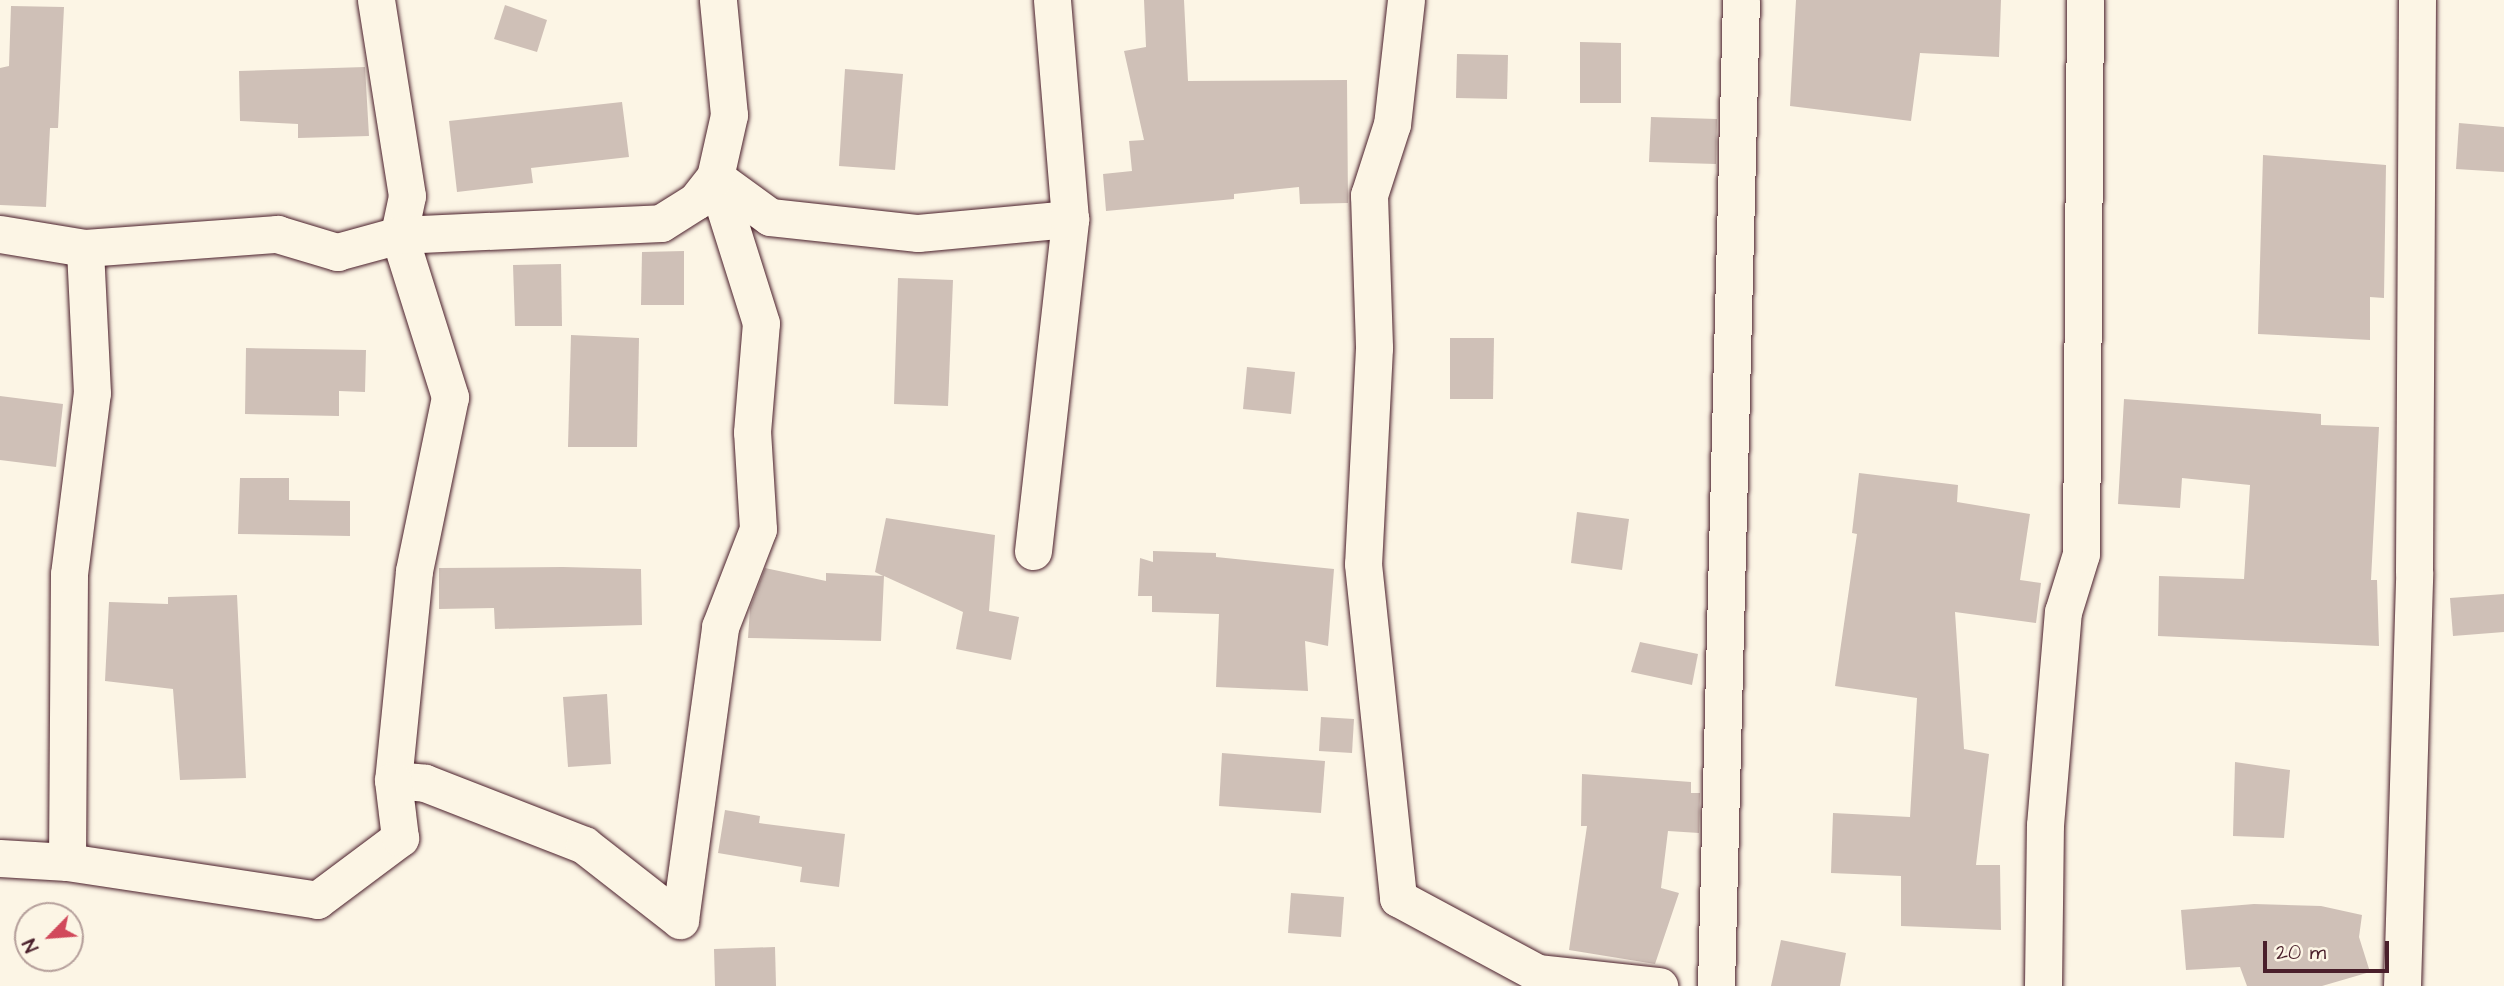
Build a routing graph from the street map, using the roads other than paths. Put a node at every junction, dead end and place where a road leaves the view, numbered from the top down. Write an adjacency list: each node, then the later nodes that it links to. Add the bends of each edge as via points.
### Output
1 (376, 0): 11 (street, via 407,196)
2 (718, 0): 8 (street, via 729,116)
3 (1052, 0): 9 (street)
4 (1406, 0): 17 (street, via 1392,124 1368,195 1374,348 1363,564 1398,898 1537,973)
5 (1741, 0): 18 (street)
6 (2085, 0): 19 (street, via 2081,554 2063,612 2045,825)
7 (2417, 0): 20 (street, via 2414,572)
8 (715, 177): 9 (street, via 770,217 918,233); 11 (street, via 696,201 661,223); 14 (street, via 761,323 752,432 758,528 720,627 680,920 584,845 425,783)
9 (1070, 219): 13 (street)
10 (0, 234): 12 (street)
11 (399, 235): 12 (street, via 337,252 277,234); 14 (street, via 450,397 414,571)
12 (85, 248): 16 (street, via 92,393 69,573)
13 (1033, 551)
14 (393, 780): 16 (street, via 400,838 317,900)
15 (0, 859): 16 (street)
16 (67, 862)
17 (1659, 986)
18 (1716, 986)
19 (2043, 986)
20 (2402, 986)

